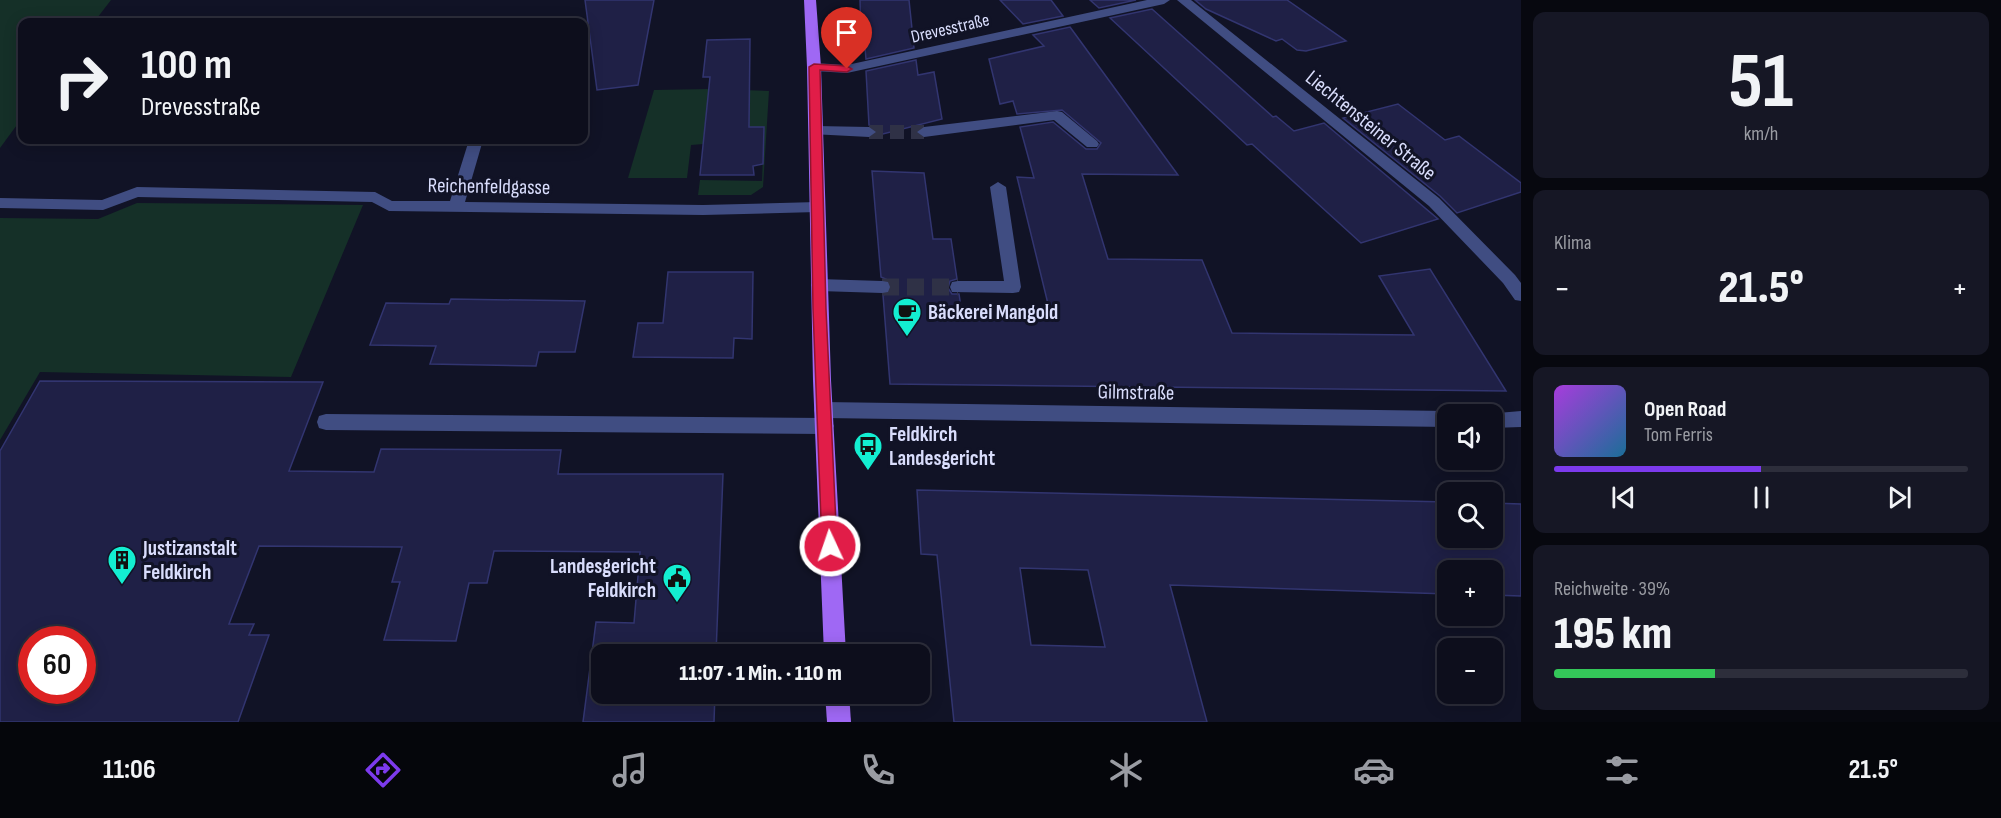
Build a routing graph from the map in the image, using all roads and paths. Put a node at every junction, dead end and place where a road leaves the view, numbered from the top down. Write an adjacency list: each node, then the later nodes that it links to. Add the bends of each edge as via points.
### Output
1 (810, 0): 4 (main road)
2 (1164, 0): 4 (street, Drevesstraße, via 847,69)
3 (1183, 0): 17 (street, Liechtensteiner Straße, via 1434,202)
4 (814, 67): 5 (main road)
5 (816, 131): 6 (street); 13 (main road)
6 (869, 132)
7 (924, 132): 9 (street, via 1057,115)
8 (475, 144): 12 (street)
9 (1092, 144)
10 (998, 188): 15 (street, via 1013,287)
11 (0, 203): 12 (street, Reichenfeldgasse, via 103,205 137,192 375,197 389,206)
12 (456, 207): 13 (street, Reichenfeldgasse)
13 (817, 207): 14 (main road)
14 (819, 285): 16 (street); 18 (main road)
15 (958, 286)
16 (882, 287)
17 (1521, 295)
18 (824, 418): 19 (street, Gilmstraße); 22 (street, Gilmstraße); 23 (main road)
19 (1437, 419)
20 (1503, 420): 21 (street)
21 (1521, 420)
22 (326, 422)
23 (835, 644)
24 (838, 704): 25 (main road)
25 (839, 722)

